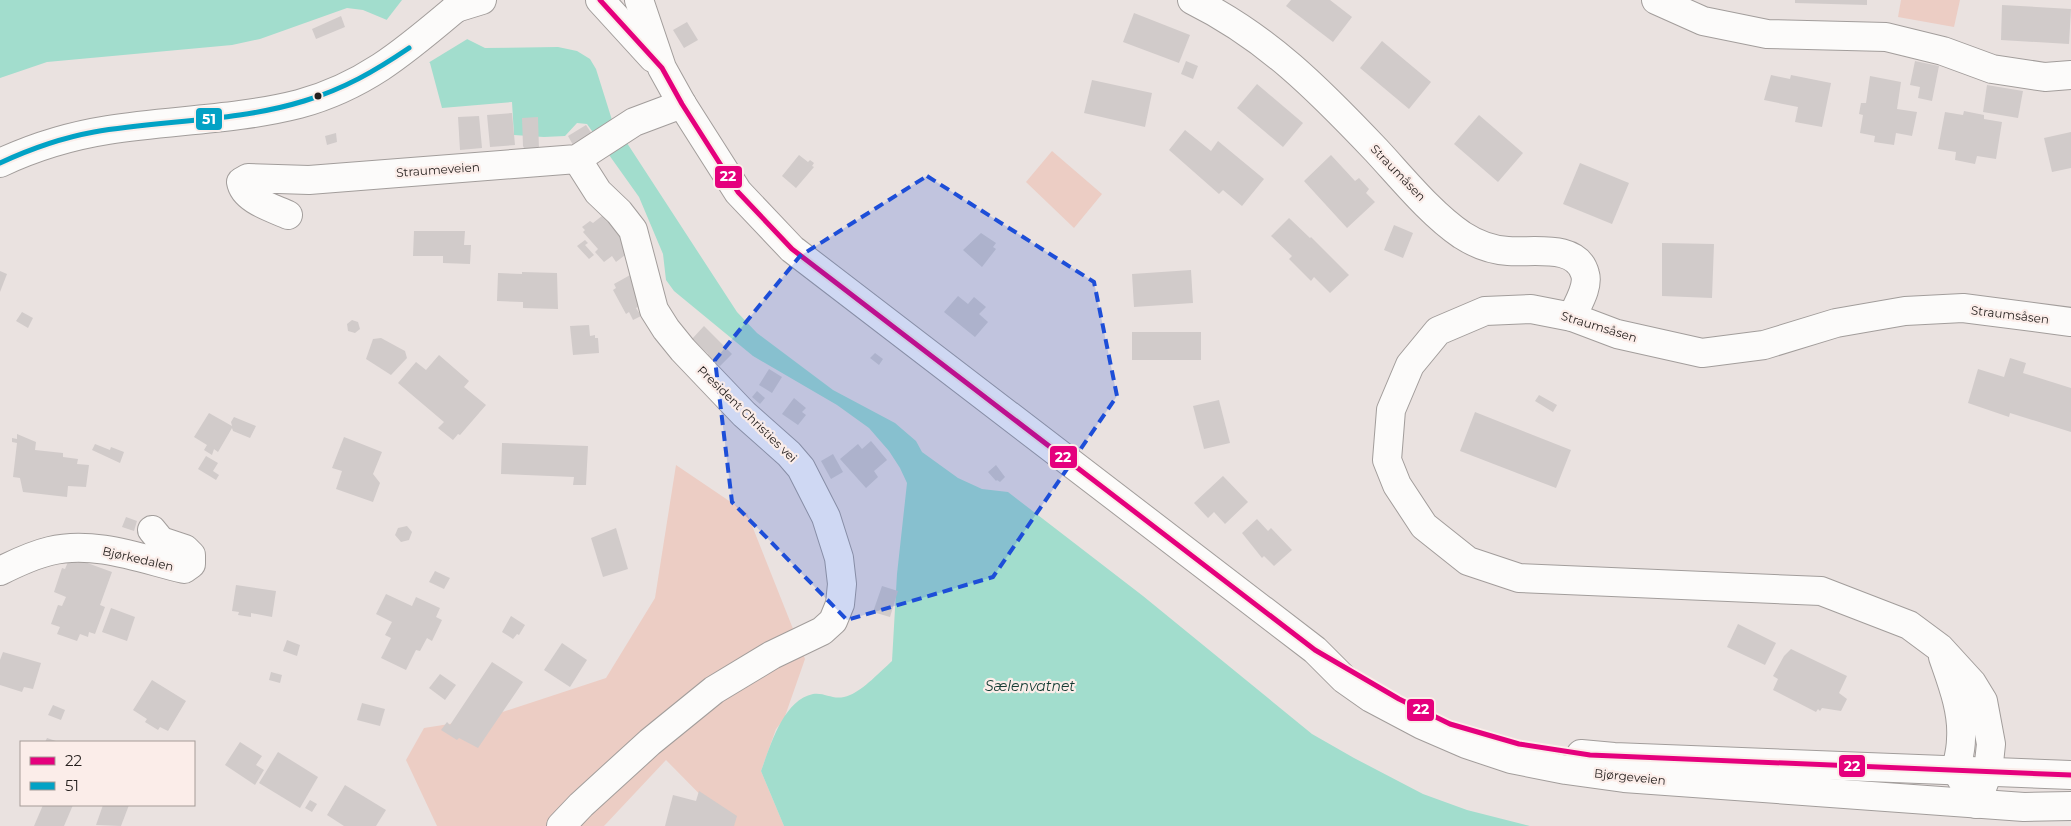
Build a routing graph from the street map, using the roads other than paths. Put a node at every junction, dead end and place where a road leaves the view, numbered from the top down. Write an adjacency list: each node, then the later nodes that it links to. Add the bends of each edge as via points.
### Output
1 (482, 0): 6 (street)
2 (600, 0): 7 (street)
3 (639, 0): 7 (street)
4 (1192, 0): 13 (street, Straumåsen, via 1271,48 1329,100 1439,216 1462,235 1484,247 1506,251 1562,252 1577,259 1586,274 1583,292)
5 (1656, 0): 8 (street, via 1703,20 1767,34 1886,37 1943,51 1992,68 2045,77)
6 (458, 4): 11 (street, via 409,48 372,74 324,96 262,112 108,130 47,144)
7 (662, 68): 9 (street, Bjørgeveien)
8 (2071, 75)
9 (682, 104): 10 (street, Straumeveien, via 634,122); 18 (street, Bjørgeveien, via 738,192 792,249)
10 (577, 159): 12 (street, Straumeveien, via 309,180 248,178 241,182 242,189 250,196); 24 (street, President Christies vei, via 598,192 633,230 654,310 666,329 724,393 801,468 826,517 839,558 842,584 840,604 833,621 822,631 772,655 714,690 650,742)
11 (0, 164)
12 (288, 215)
13 (1572, 317): 14 (street, Straumsåsen, via 1617,334 1702,353 1764,345 1836,323 1905,311 1963,308); 17 (street, Straumsåsen, via 1531,309 1485,311 1438,331 1410,365 1391,410 1387,460 1397,485 1424,526 1468,561 1519,578 1821,591 1908,625)
14 (2071, 322)
15 (152, 530): 16 (street, Bjørkedalen, via 161,542 191,555 192,564 184,569 101,550 69,548 50,551)
16 (0, 571)
17 (1940, 648): 19 (street, via 1958,707 1961,739); 20 (street, via 1972,683 1984,702 1991,744)
18 (1315, 650): 19 (street, Bjørgeveien, via 1429,715 1472,732 1559,751 1614,757); 22 (street, Bjørgeveien, via 1344,679 1371,698 1422,725 1511,759 1624,778)
19 (1956, 770): 20 (street, Bjørgeveien); 22 (street)
20 (1988, 772): 21 (street, Bjørgeveien); 22 (street)
21 (2071, 775)
22 (1976, 804): 23 (street, Bjørgeveien, via 2024,808)
23 (2071, 806)
24 (561, 826)

